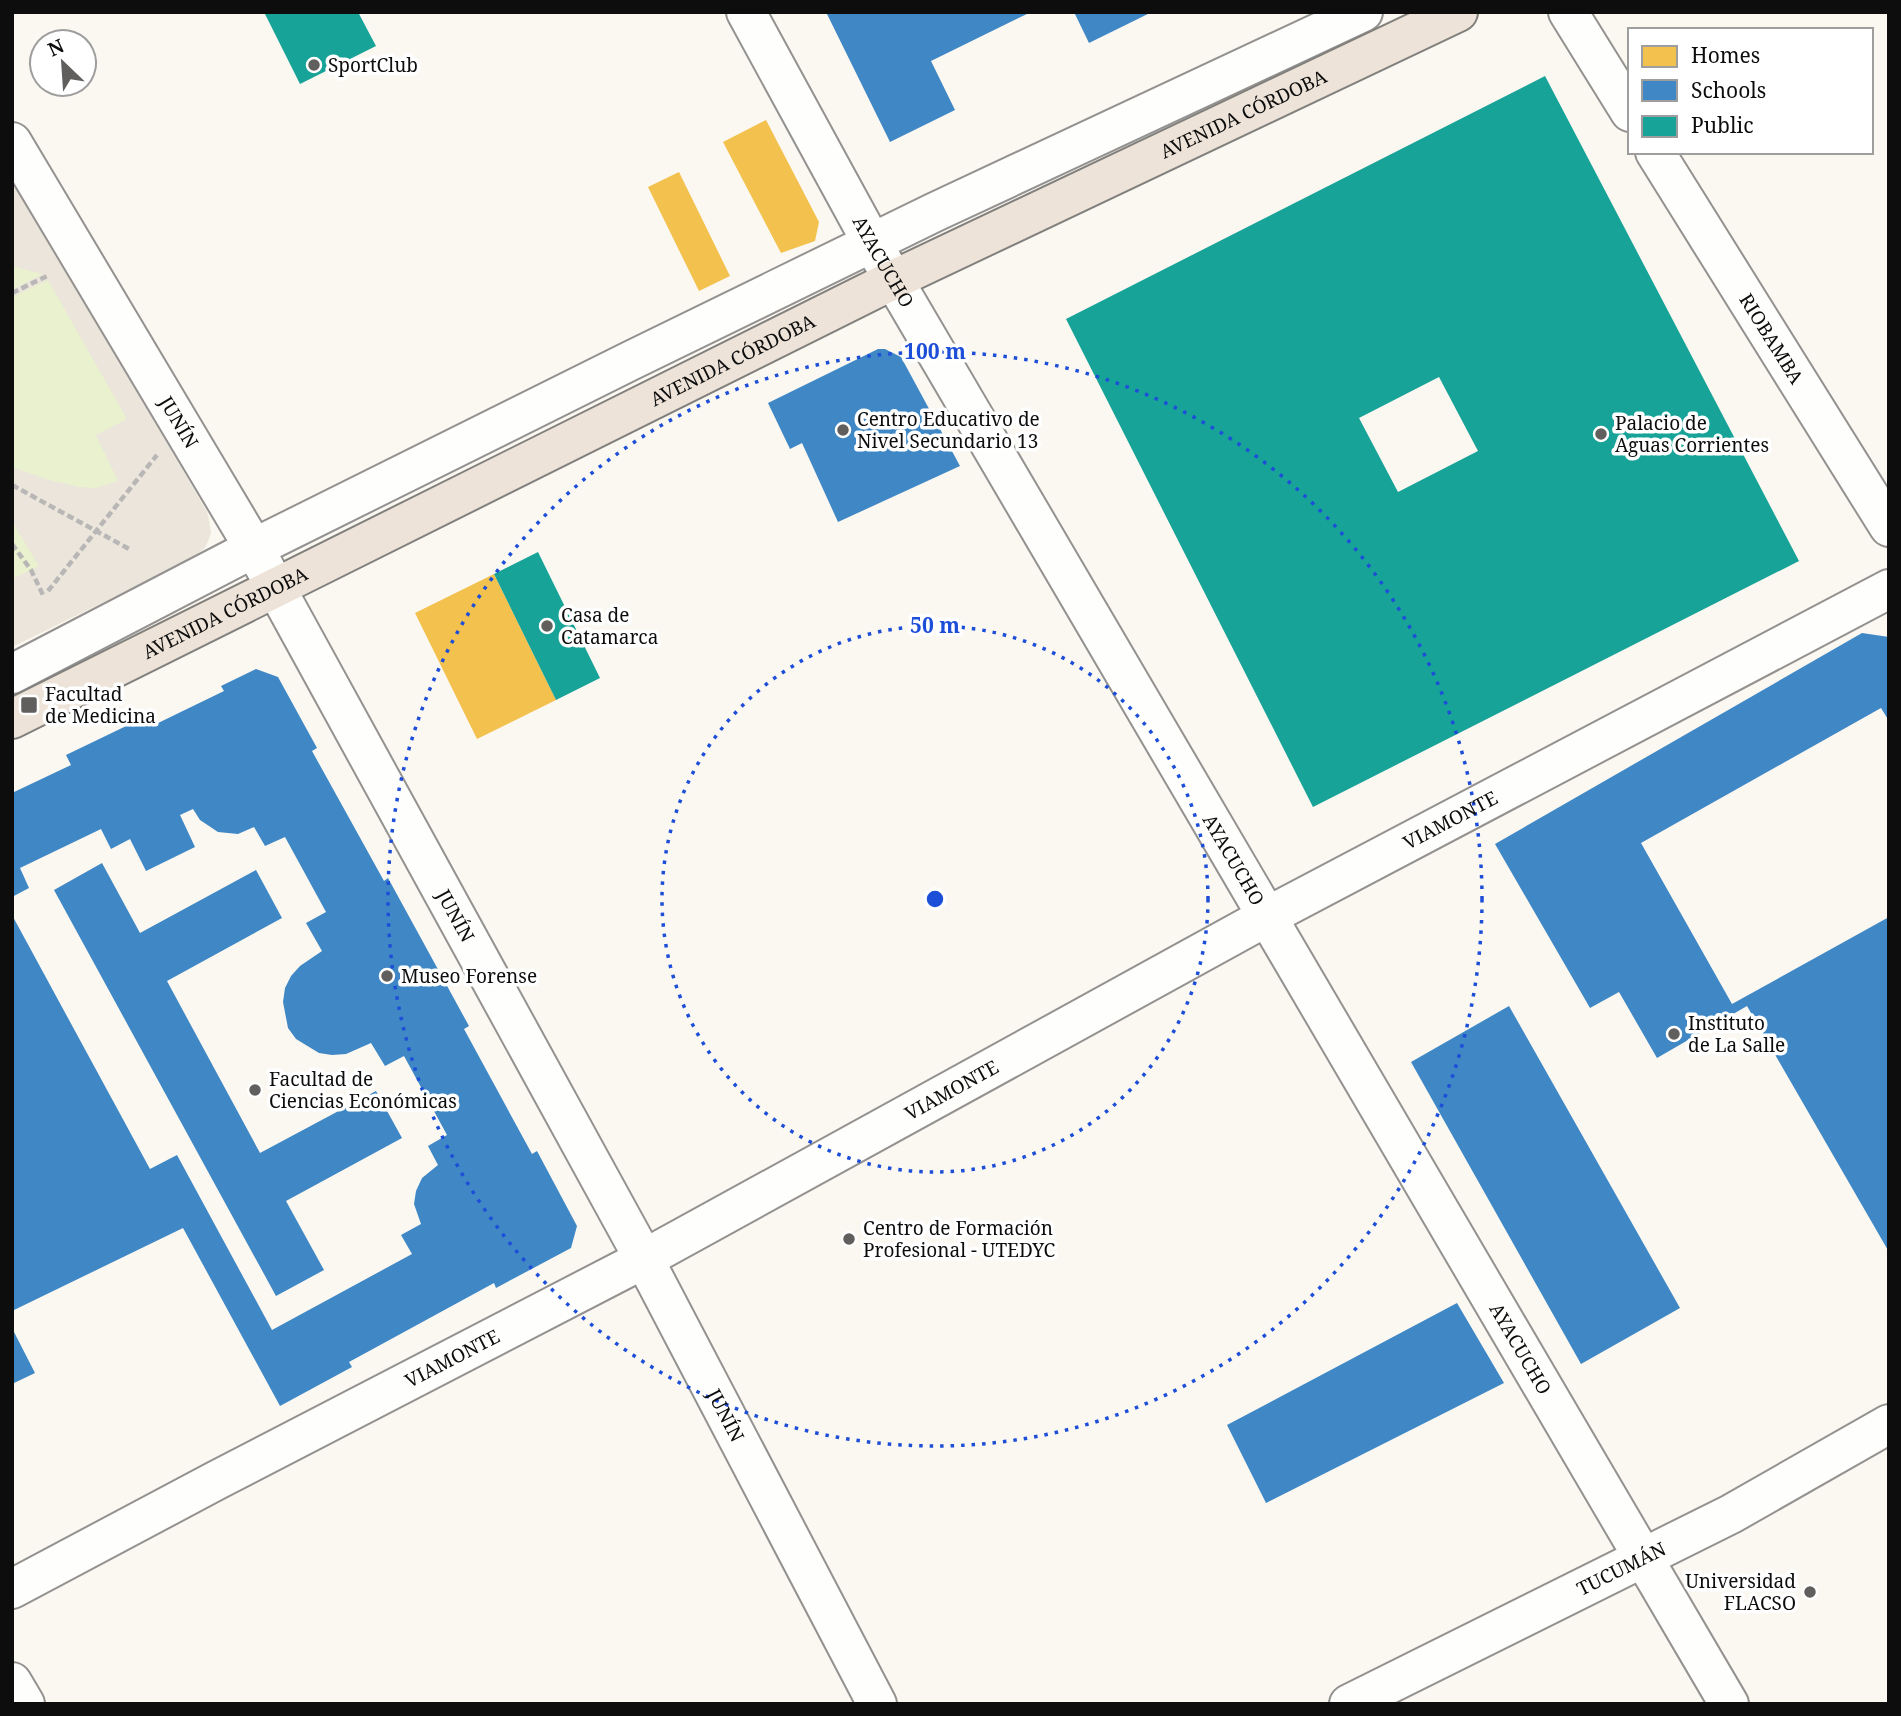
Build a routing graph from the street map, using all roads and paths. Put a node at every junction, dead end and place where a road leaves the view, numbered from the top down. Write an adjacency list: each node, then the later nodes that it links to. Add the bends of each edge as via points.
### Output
1 (746, 12): 8 (street, AYACUCHO)
2 (1363, 12): 8 (street)
3 (1458, 12): 10 (main road, AVENIDA CÓRDOBA)
4 (1568, 12): 5 (street)
5 (1628, 109)
6 (12, 142): 17 (street, JUNÍN)
7 (1656, 154): 14 (street, RIOBAMBA)
8 (872, 243): 10 (street, AYACUCHO); 17 (street)
9 (56, 272): 11 (path)
10 (894, 280): 19 (main road, AVENIDA CÓRDOBA); 23 (street, AYACUCHO)
11 (12, 293)
12 (159, 452): 15 (path)
13 (12, 485): 15 (path)
14 (1889, 527)
15 (96, 532): 16 (path, via 46,593); 18 (path)
16 (12, 544)
17 (254, 548): 19 (street, JUNÍN); 21 (street)
18 (131, 550)
19 (275, 588): 22 (main road, AVENIDA CÓRDOBA); 24 (street, JUNÍN)
20 (1889, 589): 23 (street, VIAMONTE)
21 (12, 674)
22 (12, 719)
23 (1268, 916): 24 (street, VIAMONTE); 26 (street, AYACUCHO)
24 (644, 1259): 27 (street, VIAMONTE); 30 (street, JUNÍN)
25 (1889, 1424): 26 (street, TUCUMÁN, via 1731,1514)
26 (1644, 1557): 31 (street, TUCUMÁN); 32 (street, AYACUCHO)
27 (12, 1589)
28 (12, 1682): 29 (street)
29 (24, 1704)
30 (877, 1704)
31 (1349, 1704)
32 (1729, 1704)

